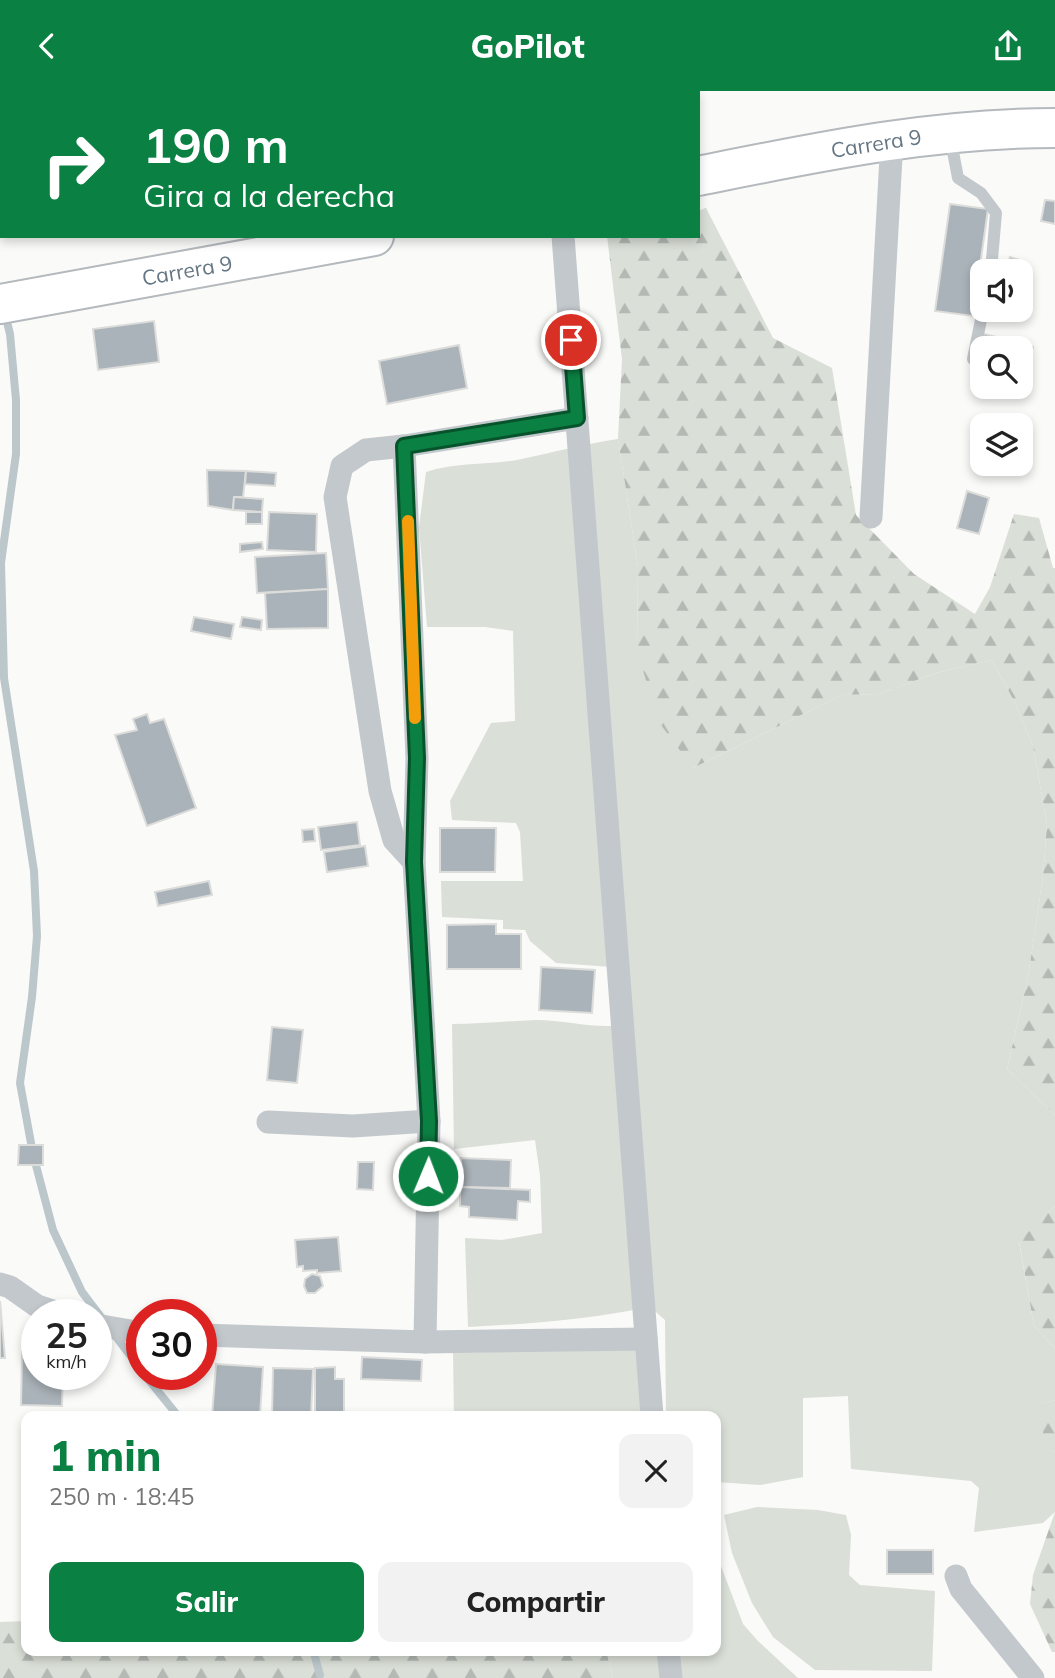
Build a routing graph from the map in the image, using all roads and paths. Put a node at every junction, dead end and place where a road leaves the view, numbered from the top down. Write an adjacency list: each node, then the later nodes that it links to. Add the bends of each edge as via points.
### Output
1 (1055, 128): 2 (highway, Carrera 9)
2 (949, 132): 3 (highway, Carrera 9); 8 (lane, via 958,178 981,193 996,213)
3 (892, 139): 4 (highway, Carrera 9); 12 (street)
4 (700, 176)
5 (351, 238): 7 (highway, Carrera 9)
6 (563, 238): 10 (street)
7 (250, 247): 9 (highway, Carrera 9)
8 (992, 259)
9 (0, 304)
10 (577, 418): 11 (street); 19 (street)
11 (404, 446): 13 (street, via 417,758); 13 (street, via 366,450 342,466 335,497 380,792 394,840)
12 (871, 517)
13 (414, 862): 14 (street)
14 (429, 1121): 15 (street, via 353,1126); 20 (street)
15 (268, 1122)
16 (5, 1285): 17 (street)
17 (26, 1299)
18 (217, 1336): 20 (street)
19 (646, 1339): 20 (street); 21 (street)
20 (425, 1342)
21 (652, 1411)
22 (956, 1576): 25 (street, via 961,1589)
23 (669, 1656): 24 (street)
24 (671, 1678)
25 (1033, 1678)

